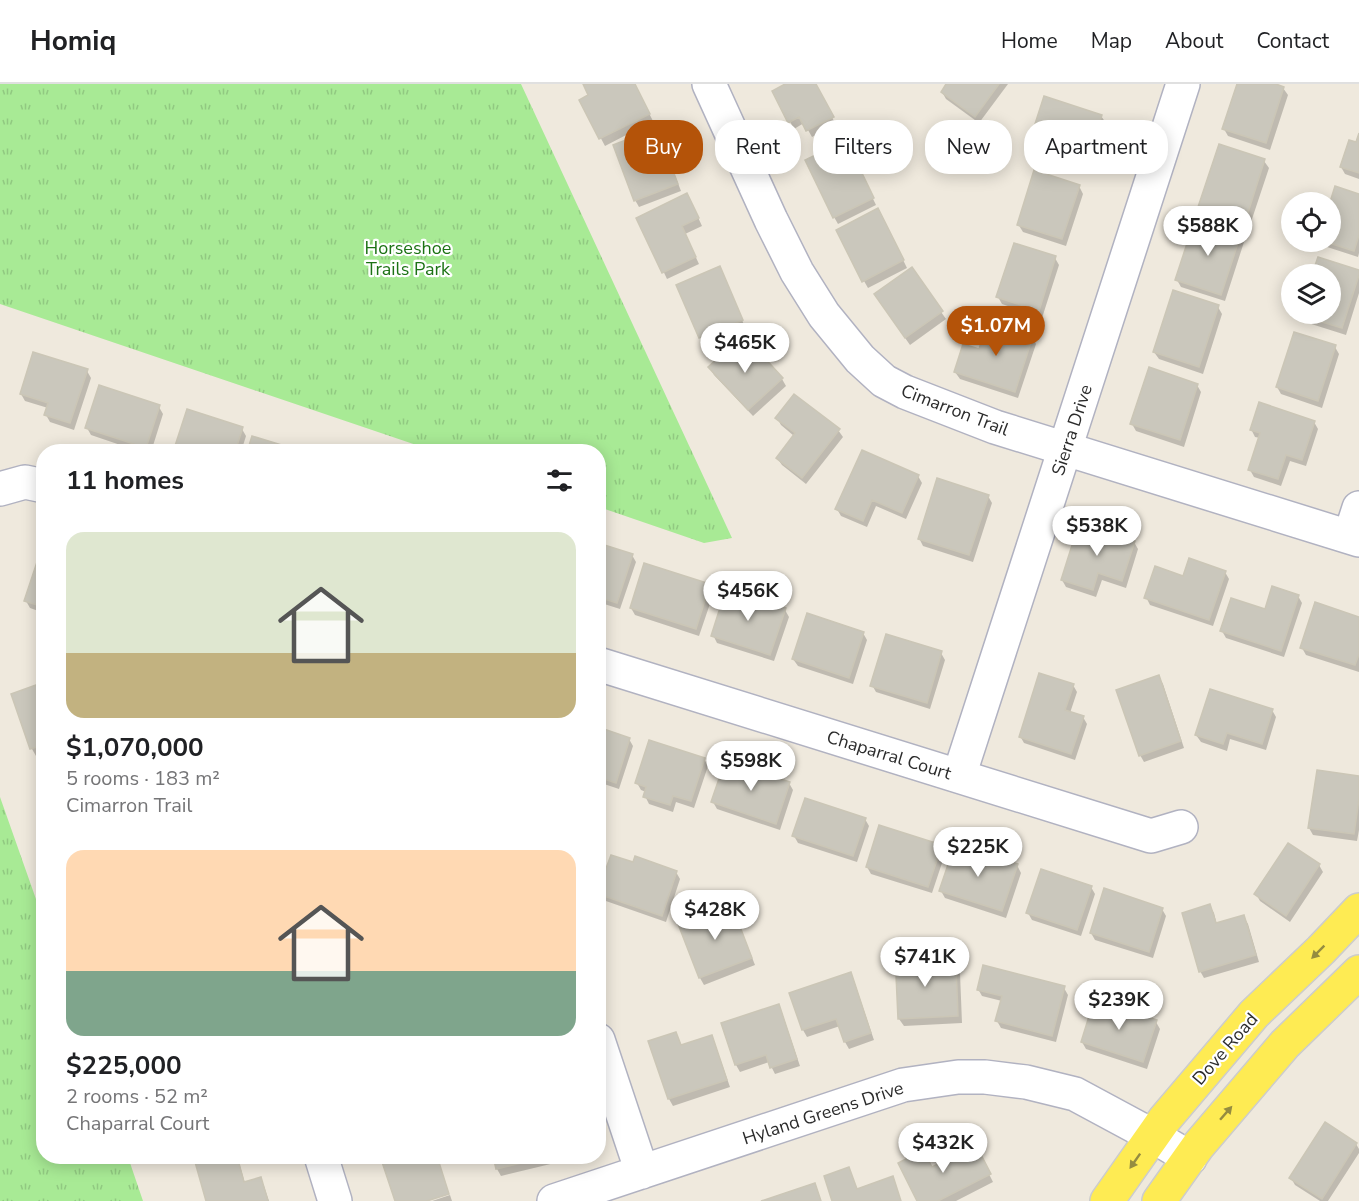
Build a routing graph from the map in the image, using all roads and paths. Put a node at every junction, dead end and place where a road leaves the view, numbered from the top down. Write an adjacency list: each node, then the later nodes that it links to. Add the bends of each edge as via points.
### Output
1 (709, 84): 3 (street, Cimarron Trail, via 797,272 824,315 860,359 884,381 905,392)
2 (1183, 84): 3 (street, Sierra Drive)
3 (1066, 449): 6 (street, Cimarron Trail); 8 (street, Sierra Drive)
4 (36, 484): 5 (street, via 25,482)
5 (0, 489)
6 (1356, 528)
7 (606, 666): 8 (street, Chaparral Court)
8 (959, 776): 9 (street, Chaparral Court, via 1151,836)
9 (1181, 827)
10 (1359, 910): 12 (main road, Dove Road, one-way to 12)
11 (1359, 972): 13 (main road)
12 (1254, 1014): 13 (main road); 15 (main road, Dove Road)
13 (1285, 1044): 16 (main road, one-way to 13)
14 (606, 1064): 18 (street)
15 (1153, 1136): 16 (street, Hyland Greens Drive); 18 (street, Hyland Greens Drive, via 1075,1094 1026,1082 958,1077 903,1085); 21 (main road, Dove Road, one-way to 21)
16 (1190, 1158): 22 (main road)
17 (323, 1164): 19 (street)
18 (642, 1172): 20 (street, Hyland Greens Drive)
19 (335, 1201)
20 (554, 1201)
21 (1107, 1201)
22 (1159, 1201)

